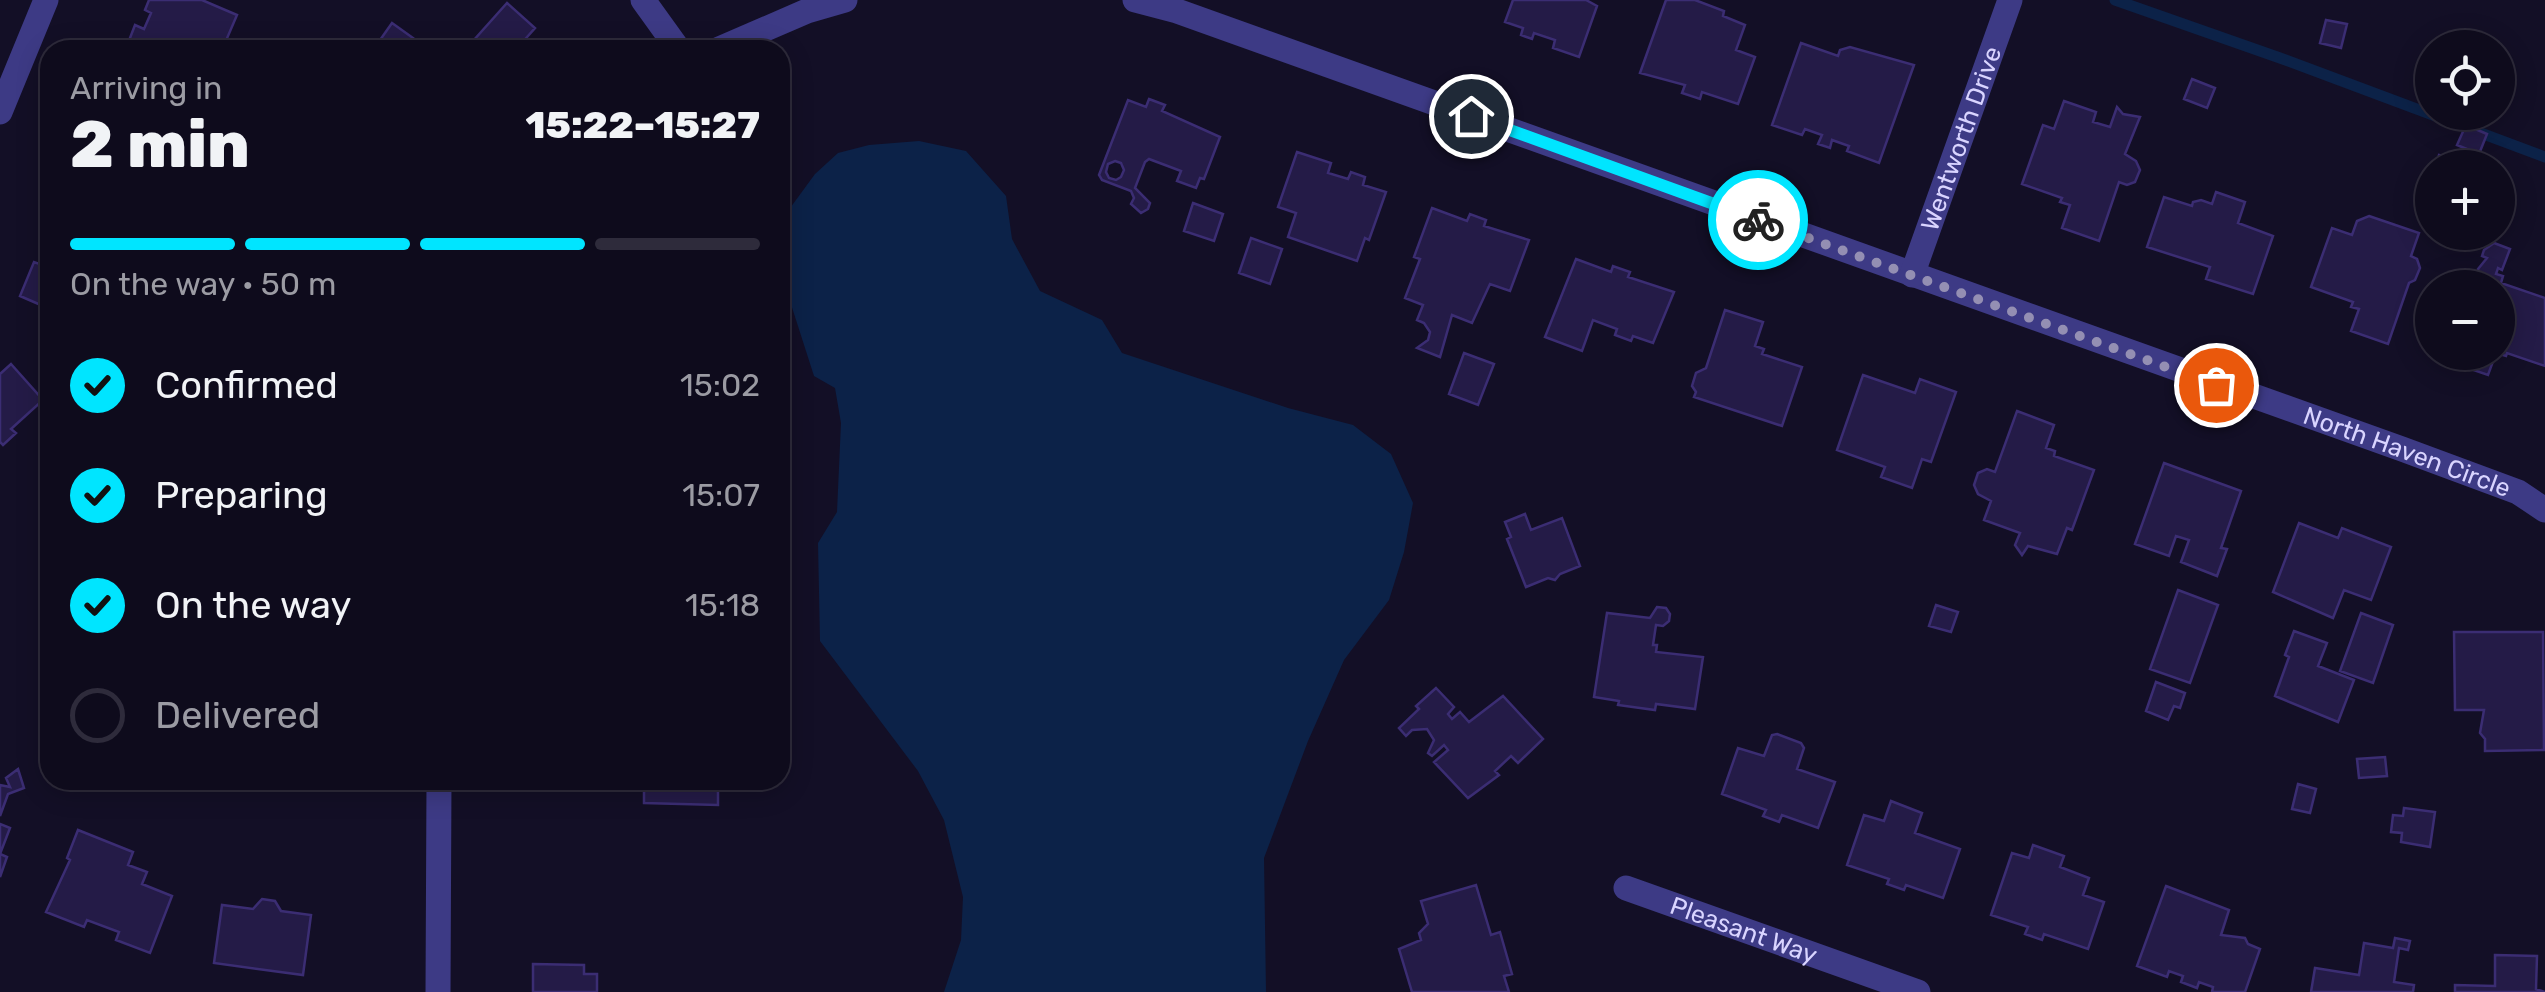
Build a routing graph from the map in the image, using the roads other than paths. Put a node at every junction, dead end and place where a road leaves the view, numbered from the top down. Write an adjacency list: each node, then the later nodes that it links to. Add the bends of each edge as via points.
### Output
1 (46, 0): 8 (street)
2 (643, 0): 6 (street)
3 (846, 0): 7 (street)
4 (1135, 0): 9 (street, North Haven Circle)
5 (2010, 0): 9 (street, Wentworth Drive)
6 (672, 40)
7 (740, 40)
8 (0, 112)
9 (1912, 275): 10 (street, North Haven Circle, via 2518,492)
10 (2545, 510)
11 (439, 790): 13 (street)
12 (1626, 888): 14 (street, Pleasant Way)
13 (438, 992)
14 (1918, 992)

